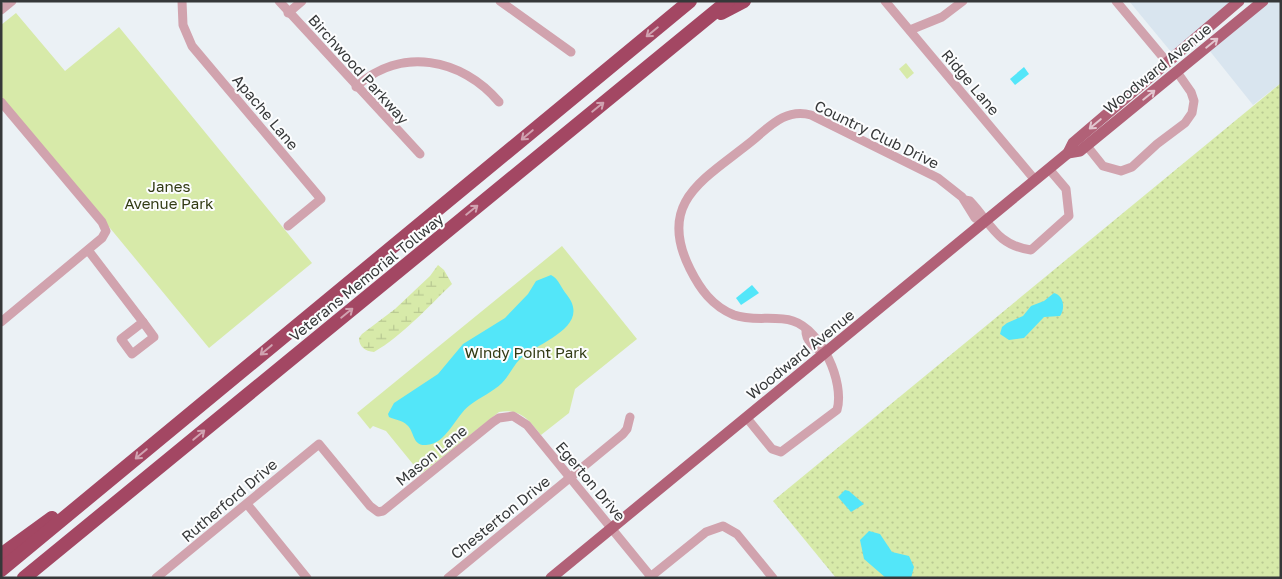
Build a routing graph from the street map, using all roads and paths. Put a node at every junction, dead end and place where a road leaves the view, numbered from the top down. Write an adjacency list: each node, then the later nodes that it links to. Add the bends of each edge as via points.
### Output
1 (12, 1): 14 (street)
2 (182, 1): 30 (street, Apache Lane, via 183,25 192,46 322,198)
3 (279, 1): 15 (street, Birchwood Parkway)
4 (302, 1): 15 (street)
5 (500, 1): 18 (street)
6 (690, 1): 40 (highway, Veterans Memorial Tollway, one-way to 40)
7 (728, 1): 16 (highway, Veterans Memorial Tollway)
8 (744, 1): 16 (highway)
9 (885, 1): 17 (street, Ridge Lane)
10 (963, 1): 17 (street, via 942,17)
11 (1116, 1): 19 (street)
12 (1239, 1): 19 (main road, Woodward Avenue)
13 (1263, 1): 20 (main road, Woodward Avenue, one-way to 13)
14 (1, 10)
15 (288, 13): 21 (street, Birchwood Parkway)
16 (704, 21): 42 (highway, Veterans Memorial Tollway, one-way to 16)
17 (910, 30): 28 (street, Ridge Lane)
18 (571, 52)
19 (1168, 62): 25 (main road, Woodward Avenue, one-way to 25, via 1073,143)
20 (1177, 72): 24 (main road, Woodward Avenue, one-way to 20); 24 (street, via 1191,92 1194,101 1192,113 1185,123 1132,167 1121,171 1103,166)
21 (356, 87): 22 (street, via 381,68 422,61 469,76); 26 (street, Birchwood Parkway)
22 (499, 102)
23 (2, 104): 31 (street, via 104,226 106,231 102,238)
24 (1086, 146): 25 (main road, Woodward Avenue)
25 (1068, 153): 27 (main road, Woodward Avenue)
26 (420, 154)
27 (1049, 169): 28 (main road, Woodward Avenue); 29 (street, Country Club Drive, via 1066,189 1069,216 1031,250 997,236)
28 (1035, 180): 29 (main road, Woodward Avenue)
29 (986, 222): 34 (main road, Woodward Avenue); 34 (street, Country Club Drive, via 970,201 938,178 811,115 793,114 778,119 690,193 681,209 678,236 682,253 701,289 723,309 753,320 792,321 806,330 816,349)
30 (288, 226)
31 (88, 250): 32 (street); 33 (street)
32 (1, 322)
33 (143, 322)
34 (824, 353): 35 (main road, Woodward Avenue); 35 (street, via 834,373 836,410 781,452 772,449)
35 (746, 417): 43 (main road, Woodward Avenue)
36 (502, 418): 38 (street, Mason Lane, via 387,509 378,512); 39 (street, Egerton Drive, via 513,416 524,422)
37 (630, 418): 39 (street, Chesterton Drive, via 623,434)
38 (318, 444): 41 (street, Rutherford Drive)
39 (570, 477): 43 (street, Egerton Drive); 51 (street, Chesterton Drive)
40 (105, 484): 44 (highway, via 33,530); 45 (highway, Veterans Memorial Tollway)
41 (247, 504): 49 (street, Rutherford Drive); 50 (street)
42 (108, 510): 47 (highway, Veterans Memorial Tollway); 48 (highway)
43 (612, 528): 46 (street, Egerton Drive); 52 (main road, Woodward Avenue)
44 (1, 555)
45 (1, 570)
46 (651, 577): 53 (street, via 703,534 723,526 732,530)
47 (24, 578)
48 (35, 578)
49 (156, 578)
50 (307, 578)
51 (448, 578)
52 (551, 578)
53 (773, 578)

